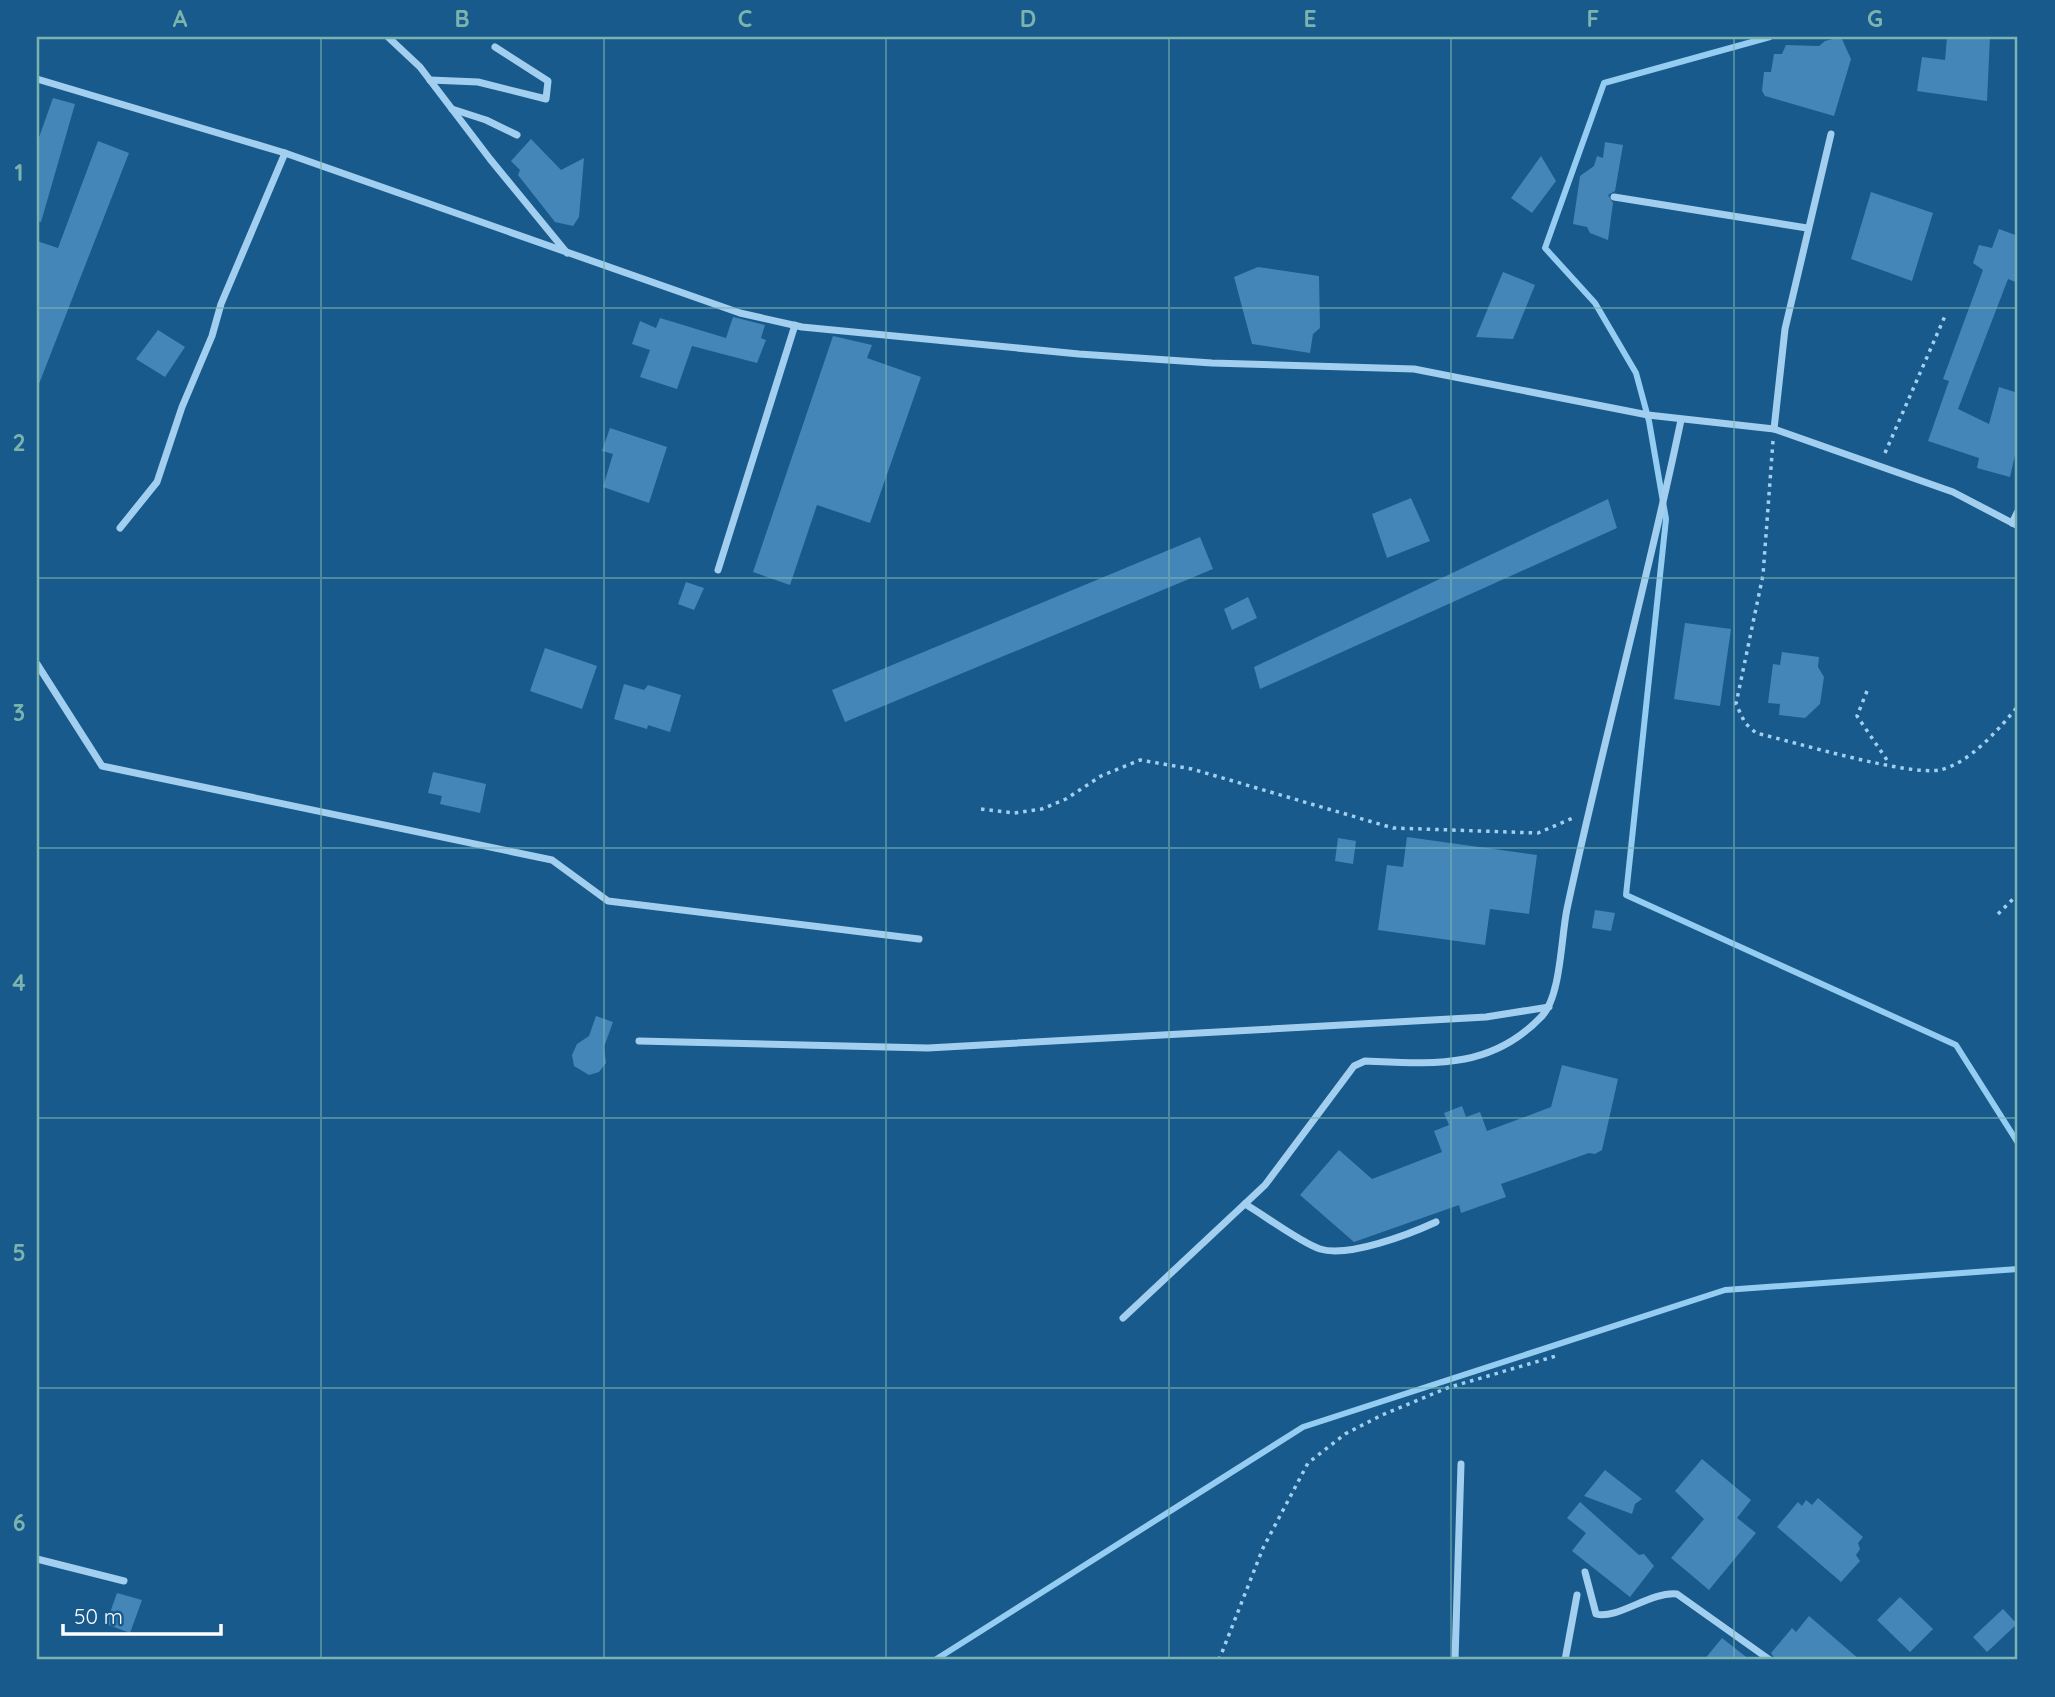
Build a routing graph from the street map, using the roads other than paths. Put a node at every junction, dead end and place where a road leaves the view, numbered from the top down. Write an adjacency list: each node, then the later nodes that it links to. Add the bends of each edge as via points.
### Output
1 (388, 37): 4 (street)
2 (495, 47): 4 (street, via 548,81 546,99 478,82)
3 (37, 79): 8 (street)
4 (430, 80): 5 (street)
5 (452, 109): 7 (street); 11 (street)
6 (1831, 134): 10 (street)
7 (517, 135)
8 (285, 153): 11 (street); 17 (street, via 220,304 157,482)
9 (1614, 197): 10 (street)
10 (1807, 228): 14 (street, via 1785,329)
11 (568, 254): 12 (street, via 740,313)
12 (795, 325): 13 (street, via 1105,356 1414,369); 18 (street)
13 (1681, 420): 14 (street); 21 (street, via 1650,567 1588,812)
14 (1774, 429): 16 (street, via 1953,492)
15 (2018, 512): 16 (street)
16 (2015, 525)
17 (120, 528)
18 (718, 570)
19 (37, 664): 20 (street, via 102,765 552,860 608,901)
20 (919, 939)
21 (1549, 1006): 22 (street, via 1486,1017 928,1048); 23 (street, via 1542,1017 1493,1051 1462,1062 1365,1061 1354,1066 1265,1185)
22 (639, 1041)
23 (1245, 1204): 24 (street, via 1321,1250 1399,1239); 25 (street)
24 (1436, 1222)
25 (1123, 1318)
26 (1461, 1464): 31 (street)
27 (37, 1559): 29 (street)
28 (1585, 1573): 33 (street, via 1596,1614 1676,1594)
29 (124, 1581)
30 (1577, 1595): 32 (street)
31 (1455, 1660)
32 (1565, 1660)
33 (1770, 1660)

